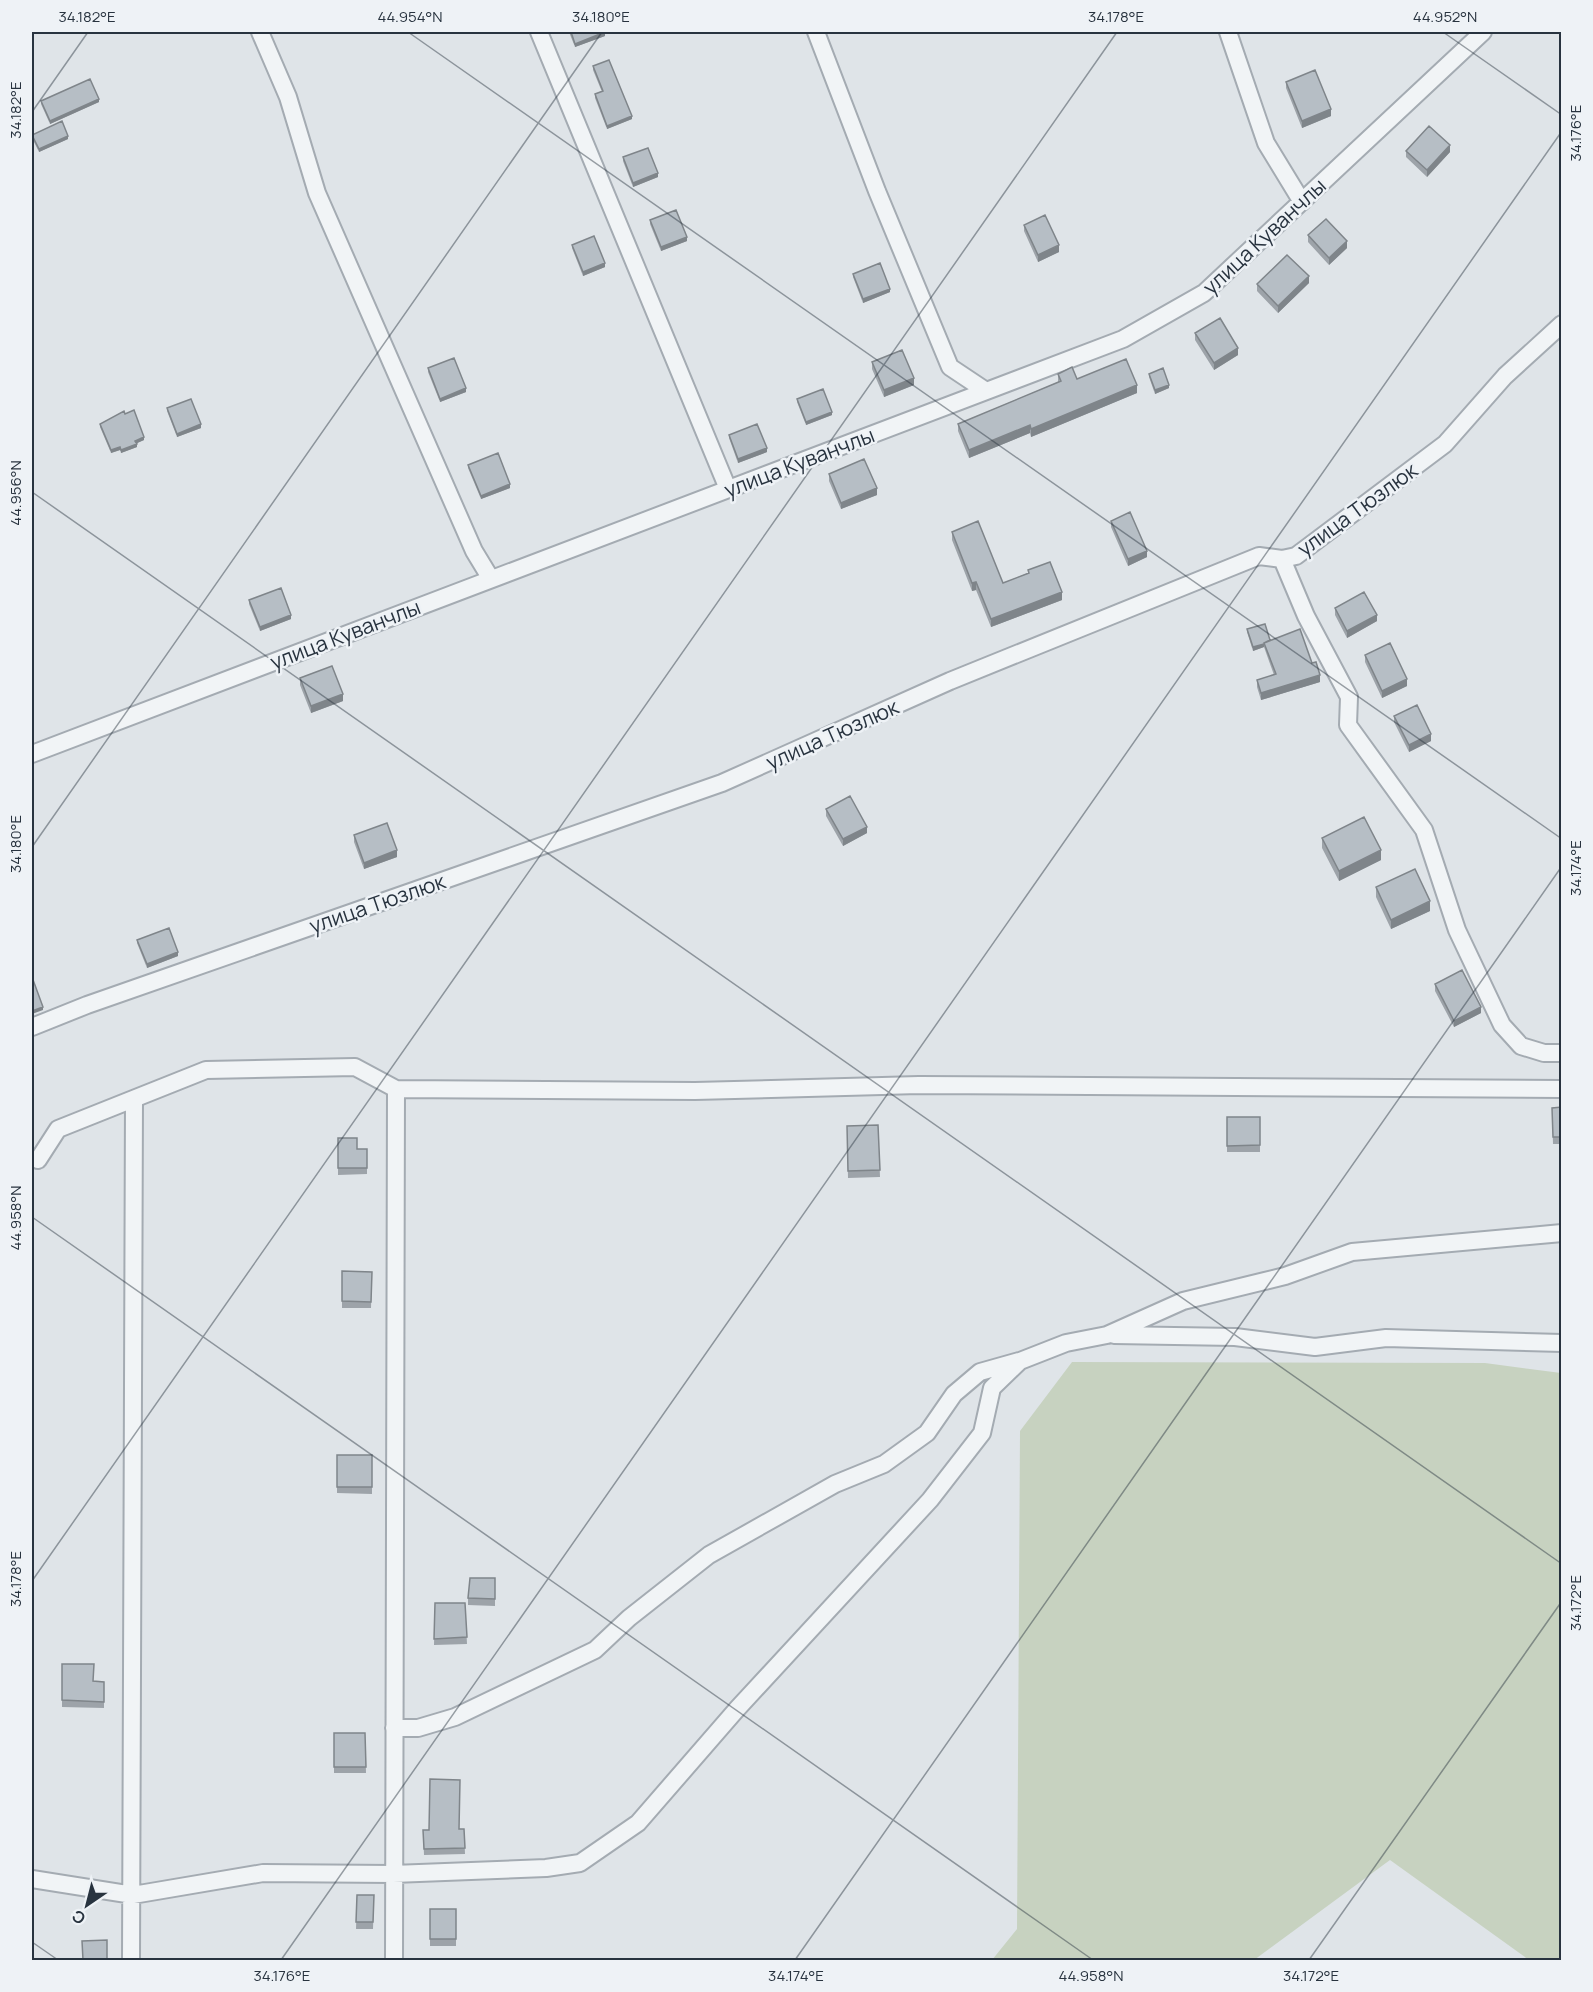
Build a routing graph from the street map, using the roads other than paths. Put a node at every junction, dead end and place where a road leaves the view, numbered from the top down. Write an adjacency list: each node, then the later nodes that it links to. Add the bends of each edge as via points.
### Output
1 (260, 32): 11 (street, via 288,97 317,193 474,551)
2 (539, 32): 9 (street)
3 (816, 32): 8 (street, via 950,367)
4 (1228, 32): 6 (street, via 1266,143)
5 (1483, 32): 6 (street, улица Куванчлы)
6 (1302, 202): 8 (street, улица Куванчлы, via 1204,294 1123,339)
7 (1562, 324): 10 (street, улица Тюзлюк, via 1505,376 1445,444 1296,556)
8 (986, 391): 9 (street, улица Куванчлы)
9 (728, 489): 11 (street, улица Куванчлы)
10 (1282, 559): 13 (street, улица Тюзлюк, via 1259,556 950,681 722,783); 14 (street, via 1306,616 1350,697 1348,725 1424,830 1456,930 1502,1025 1521,1046 1544,1053)
11 (491, 579): 12 (street, улица Куванчлы)
12 (32, 754)
13 (32, 1027)
14 (1562, 1053)
15 (396, 1089): 16 (street, via 695,1091 919,1085); 17 (street, via 355,1067 206,1070); 23 (street)
16 (1562, 1089)
17 (134, 1099): 18 (street, via 58,1129); 26 (street)
18 (34, 1161)
19 (1562, 1233): 20 (street, via 1352,1252 1285,1276 1183,1301)
20 (1107, 1335): 21 (street, via 1235,1337 1315,1347 1386,1338); 22 (street, via 1066,1343)
21 (1562, 1343)
22 (1020, 1361): 23 (street, via 980,1372 954,1394 927,1432 884,1464 835,1484 709,1555 595,1650 455,1717 418,1728); 24 (street, via 992,1388 982,1433 930,1500 737,1709 638,1823 580,1863)
23 (394, 1728): 24 (street)
24 (393, 1874): 26 (street, via 263,1873); 28 (street)
25 (32, 1879): 26 (street)
26 (133, 1895): 27 (street)
27 (131, 1960)
28 (394, 1960)

